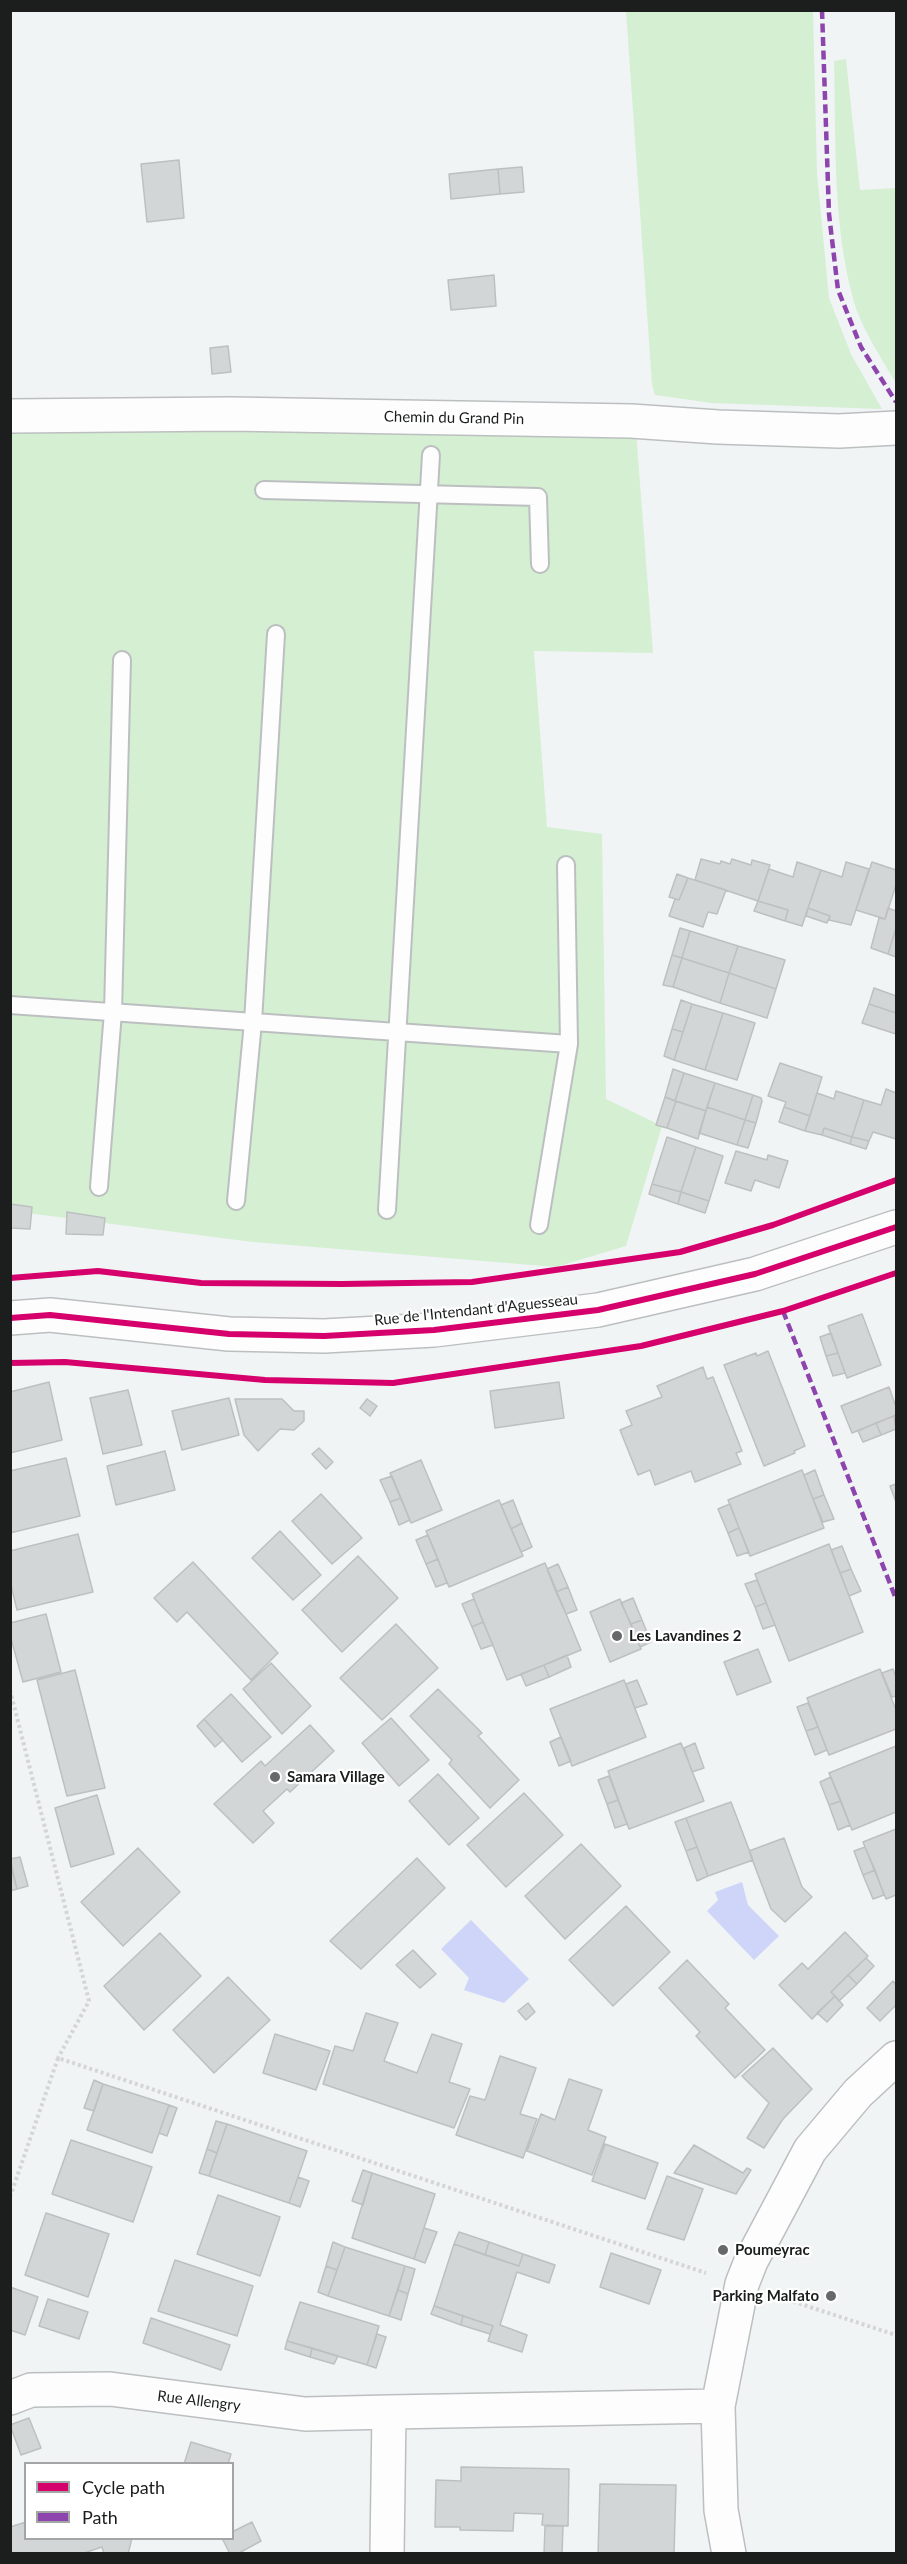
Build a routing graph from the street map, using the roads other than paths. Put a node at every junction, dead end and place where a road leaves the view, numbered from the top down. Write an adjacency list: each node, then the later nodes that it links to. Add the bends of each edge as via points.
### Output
1 (10, 416): 2 (street, Chemin du Grand Pin, via 243,414 632,421 839,430)
2 (897, 428)
3 (430, 454): 5 (lane)
4 (264, 490): 5 (lane)
5 (428, 495): 6 (lane, via 538,497); 13 (lane)
6 (540, 564)
7 (276, 634): 12 (lane)
8 (122, 660): 11 (lane)
9 (566, 865): 14 (lane)
10 (10, 1005): 11 (lane)
11 (113, 1012): 12 (lane); 15 (lane)
12 (253, 1022): 13 (lane); 16 (lane)
13 (398, 1032): 14 (lane); 17 (lane)
14 (569, 1044): 18 (lane)
15 (99, 1187)
16 (236, 1201)
17 (387, 1210)
18 (539, 1225)
19 (897, 1227): 20 (street, Rue de l'Intendant d'Aguesseau, via 755,1274 598,1310 434,1330 324,1336 229,1334 50,1315)
20 (10, 1318)
21 (897, 2058): 23 (street, via 858,2093 810,2150 751,2261 742,2284)
22 (10, 2398): 24 (street, Rue Allengry, via 31,2390 110,2389 305,2414)
23 (718, 2406): 24 (street, Rue Allengry); 26 (street, via 721,2510)
24 (389, 2412): 25 (street)
25 (387, 2553)
26 (729, 2553)

